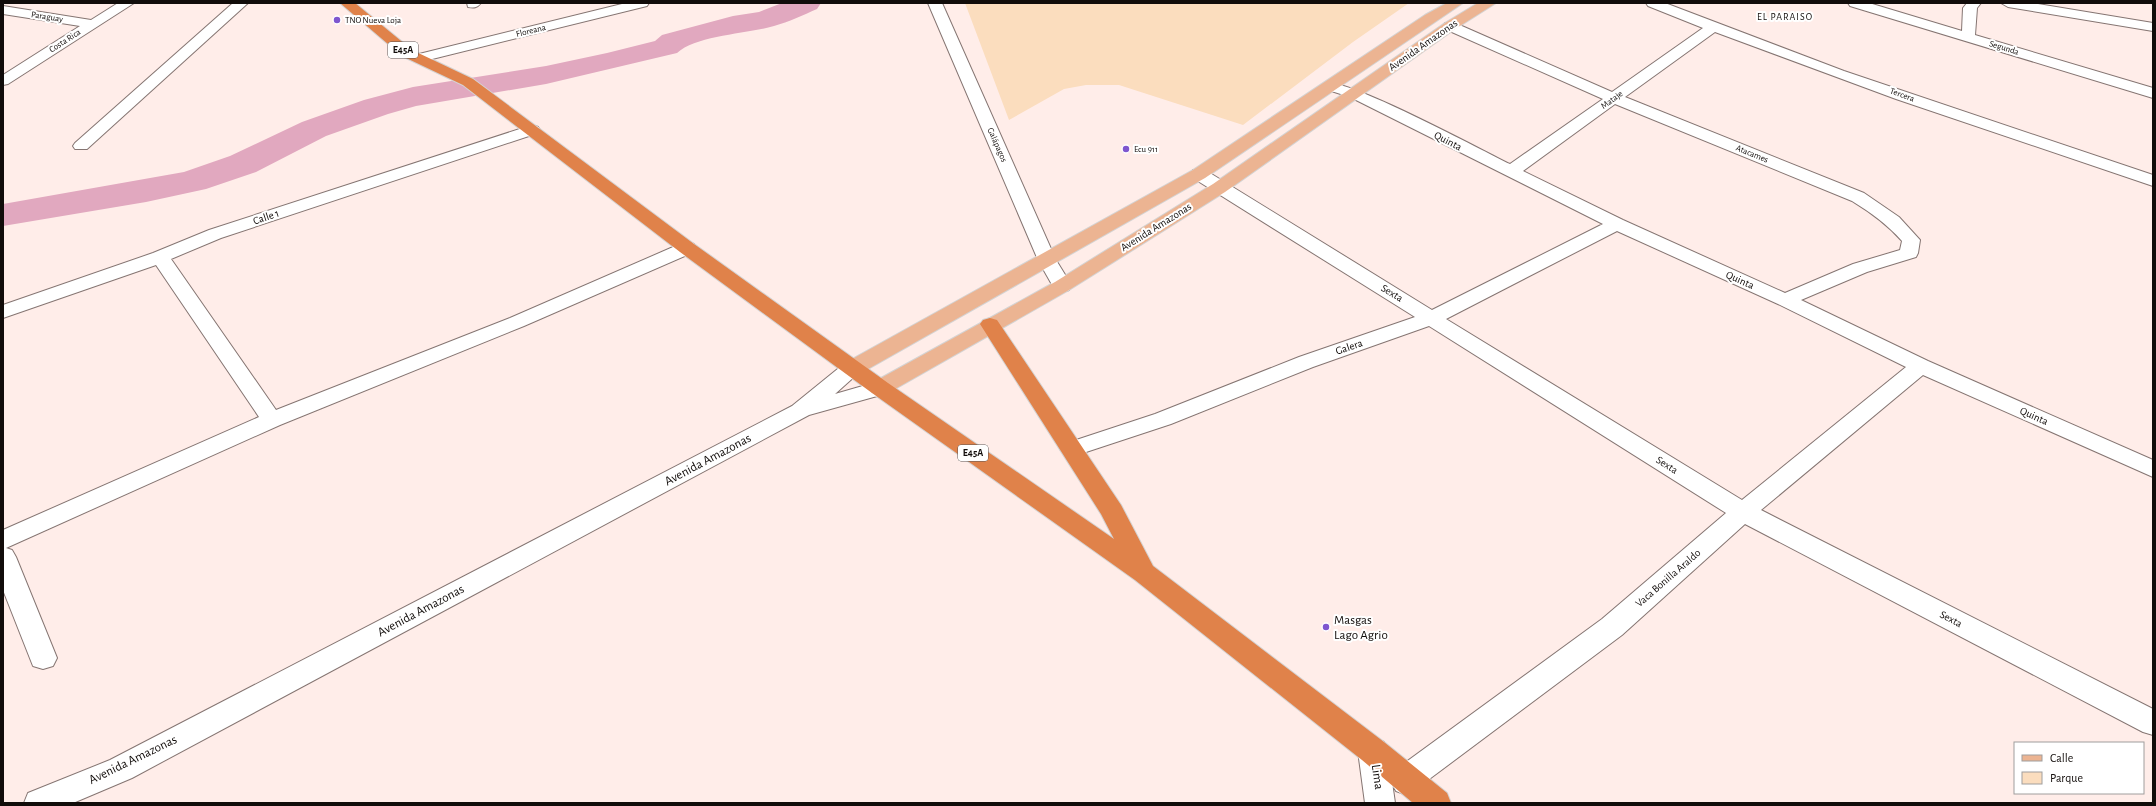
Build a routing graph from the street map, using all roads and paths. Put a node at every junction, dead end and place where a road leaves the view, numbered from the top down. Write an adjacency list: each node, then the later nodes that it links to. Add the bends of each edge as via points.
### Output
1 (127, 3): 13 (street, Costa Rica)
2 (241, 3): 25 (street)
3 (347, 3): 18 (highway, E45A, via 407,53)
4 (642, 3): 18 (street, Floreana)
5 (935, 3): 33 (street, Galápagos)
6 (1456, 3): 20 (main road, Avenida Amazonas)
7 (1489, 3): 14 (main road, Avenida Amazonas)
8 (1653, 3): 16 (street, Tercera)
9 (1855, 3): 17 (street, Segunda)
10 (1974, 3): 17 (street, via 1970,8)
11 (2008, 3): 15 (street)
12 (3, 10): 13 (street, Paraguay)
13 (91, 24): 19 (street, Costa Rica)
14 (1450, 26): 22 (main road, Avenida Amazonas); 23 (street, Atacames)
15 (2153, 27)
16 (1713, 28): 23 (street, Mataje); 28 (street, Tercera, via 2005,132)
17 (1968, 37): 21 (street, Segunda)
18 (420, 58): 24 (highway, E45A, via 468,82)
19 (3, 81)
20 (1330, 86): 22 (street, Quinta); 27 (main road, Avenida Amazonas)
21 (2153, 93)
22 (1354, 94): 26 (street, Quinta); 29 (main road, Avenida Amazonas)
23 (1614, 98): 26 (street, Mataje); 35 (street, Atacames, via 1858,197 1897,224 1910,240 1909,252 1860,268)
24 (532, 130): 31 (highway, E45A); 32 (street, Calle 1, via 237,226)
25 (81, 146)
26 (1510, 172): 30 (street, Quinta)
27 (1199, 174): 29 (street, Sexta); 33 (main road, Avenida Amazonas)
28 (2153, 181)
29 (1219, 188): 34 (main road, Avenida Amazonas); 37 (street, Sexta)
30 (1617, 224): 35 (street, Quinta); 37 (street, Galera)
31 (687, 248): 40 (highway, E45A); 43 (street, via 517,322)
32 (160, 257): 36 (street, Calle 1); 43 (street)
33 (1047, 260): 34 (street, Galápagos); 40 (main road, Avenida Amazonas)
34 (1062, 286): 38 (main road, Avenida Amazonas)
35 (1785, 300): 39 (street, Quinta)
36 (3, 312)
37 (1432, 318): 44 (street, Galera, via 1306,362 1163,419); 46 (street, Sexta)
38 (990, 324): 41 (main road, Avenida Amazonas); 44 (highway)
39 (1921, 366): 45 (street, Quinta); 46 (street, Vaca Bonilla Araldo)
40 (853, 368): 41 (highway, E45A); 42 (street, Avenida Amazonas)
41 (880, 388): 42 (street, Avenida Amazonas); 49 (highway, E45A)
42 (800, 411): 54 (street, Avenida Amazonas, via 121,769)
43 (272, 420): 47 (street)
44 (1072, 449): 49 (highway, via 1112,511)
45 (2153, 469)
46 (1743, 512): 51 (street, Sexta); 53 (street, Vaca Bonilla Araldo, via 1612,627)
47 (3, 540)
48 (3, 557): 50 (street)
49 (1144, 572): 52 (highway, E45A)
50 (43, 658)
51 (2153, 723)
52 (1373, 751): 53 (highway, E45A); 55 (street, Lima)
53 (1407, 781): 56 (highway, E45A)
54 (39, 803)
55 (1380, 803)
56 (1436, 803)

